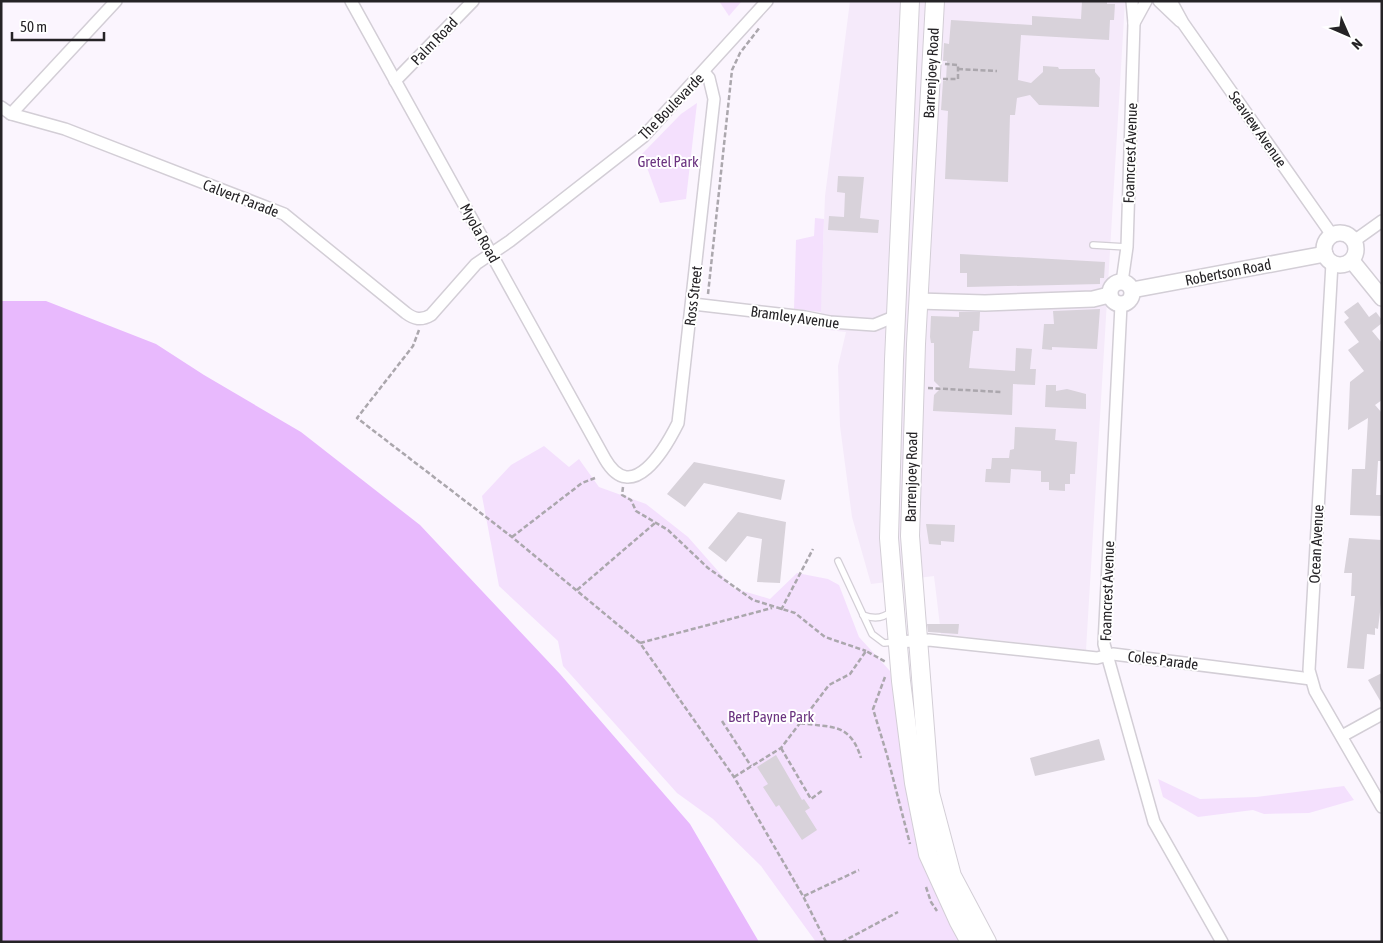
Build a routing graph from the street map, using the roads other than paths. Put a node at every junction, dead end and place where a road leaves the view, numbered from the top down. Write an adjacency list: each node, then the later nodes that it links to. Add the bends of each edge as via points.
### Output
1 (116, 1): 16 (street)
2 (351, 1): 14 (street, Myola Road)
3 (473, 1): 14 (street, Palm Road)
4 (767, 1): 13 (street, The Boulevarde)
5 (910, 1): 31 (main road, Barrenjoey Road)
6 (935, 1): 28 (main road, Barrenjoey Road)
7 (1132, 1): 11 (street, Foamcrest Avenue)
8 (1146, 1): 11 (street, Foamcrest Avenue)
9 (1159, 1): 12 (street, Seaview Avenue)
10 (1171, 1): 12 (street, Seaview Avenue)
11 (1134, 23): 21 (street, Foamcrest Avenue)
12 (1183, 23): 18 (street, Seaview Avenue)
13 (704, 72): 22 (street, The Boulevarde, via 643,137); 29 (street, Ross Street, via 709,78 714,99)
14 (394, 81): 22 (street, Myola Road)
15 (1, 107): 16 (street, Calvert Parade)
16 (11, 114): 22 (street, Calvert Parade, via 65,129 284,214 416,319 430,315 476,264)
17 (1382, 221): 19 (street)
18 (1332, 235): 19 (street, via 1345,234); 23 (street, via 1325,243)
19 (1354, 241): 24 (street, via 1356,251)
20 (1093, 245): 21 (lane)
21 (1127, 247): 25 (street, Foamcrest Avenue)
22 (492, 254): 32 (street, Myola Road, via 609,466 617,474)
23 (1329, 259): 24 (street, via 1339,265); 25 (street, Robertson Road); 39 (street, Ocean Avenue)
24 (1352, 260): 27 (street)
25 (1127, 286): 26 (street, via 1112,286); 30 (street, via 1128,302)
26 (1109, 294): 28 (street, via 1093,299); 30 (street, via 1114,302)
27 (1382, 298)
28 (918, 301): 36 (main road, Barrenjoey Road, via 910,536)
29 (693, 304): 31 (street, Bramley Avenue, via 874,325); 32 (street, Ross Street, via 678,423 653,463 638,475)
30 (1121, 305): 38 (street, Foamcrest Avenue, via 1104,644)
31 (896, 316): 34 (main road, Barrenjoey Road, via 888,538)
32 (627, 476)
33 (838, 561): 35 (lane)
34 (893, 607): 35 (lane, via 879,618); 37 (main road, Barrenjoey Road)
35 (863, 615): 37 (lane, via 878,640)
36 (918, 640): 37 (street, Coles Parade); 38 (street, Coles Parade); 44 (main road, Barrenjoey Road, via 930,793 950,869)
37 (897, 642): 43 (main road, Barrenjoey Road, via 914,783 928,854)
38 (1106, 657): 39 (street, Coles Parade, via 1113,654); 45 (street, Foamcrest Avenue, via 1154,822)
39 (1311, 678): 41 (street, Ocean Avenue, via 1315,691)
40 (1382, 714): 41 (street)
41 (1342, 736): 42 (street, Ocean Avenue)
42 (1382, 807)
43 (970, 942)
44 (987, 942)
45 (1222, 942)

